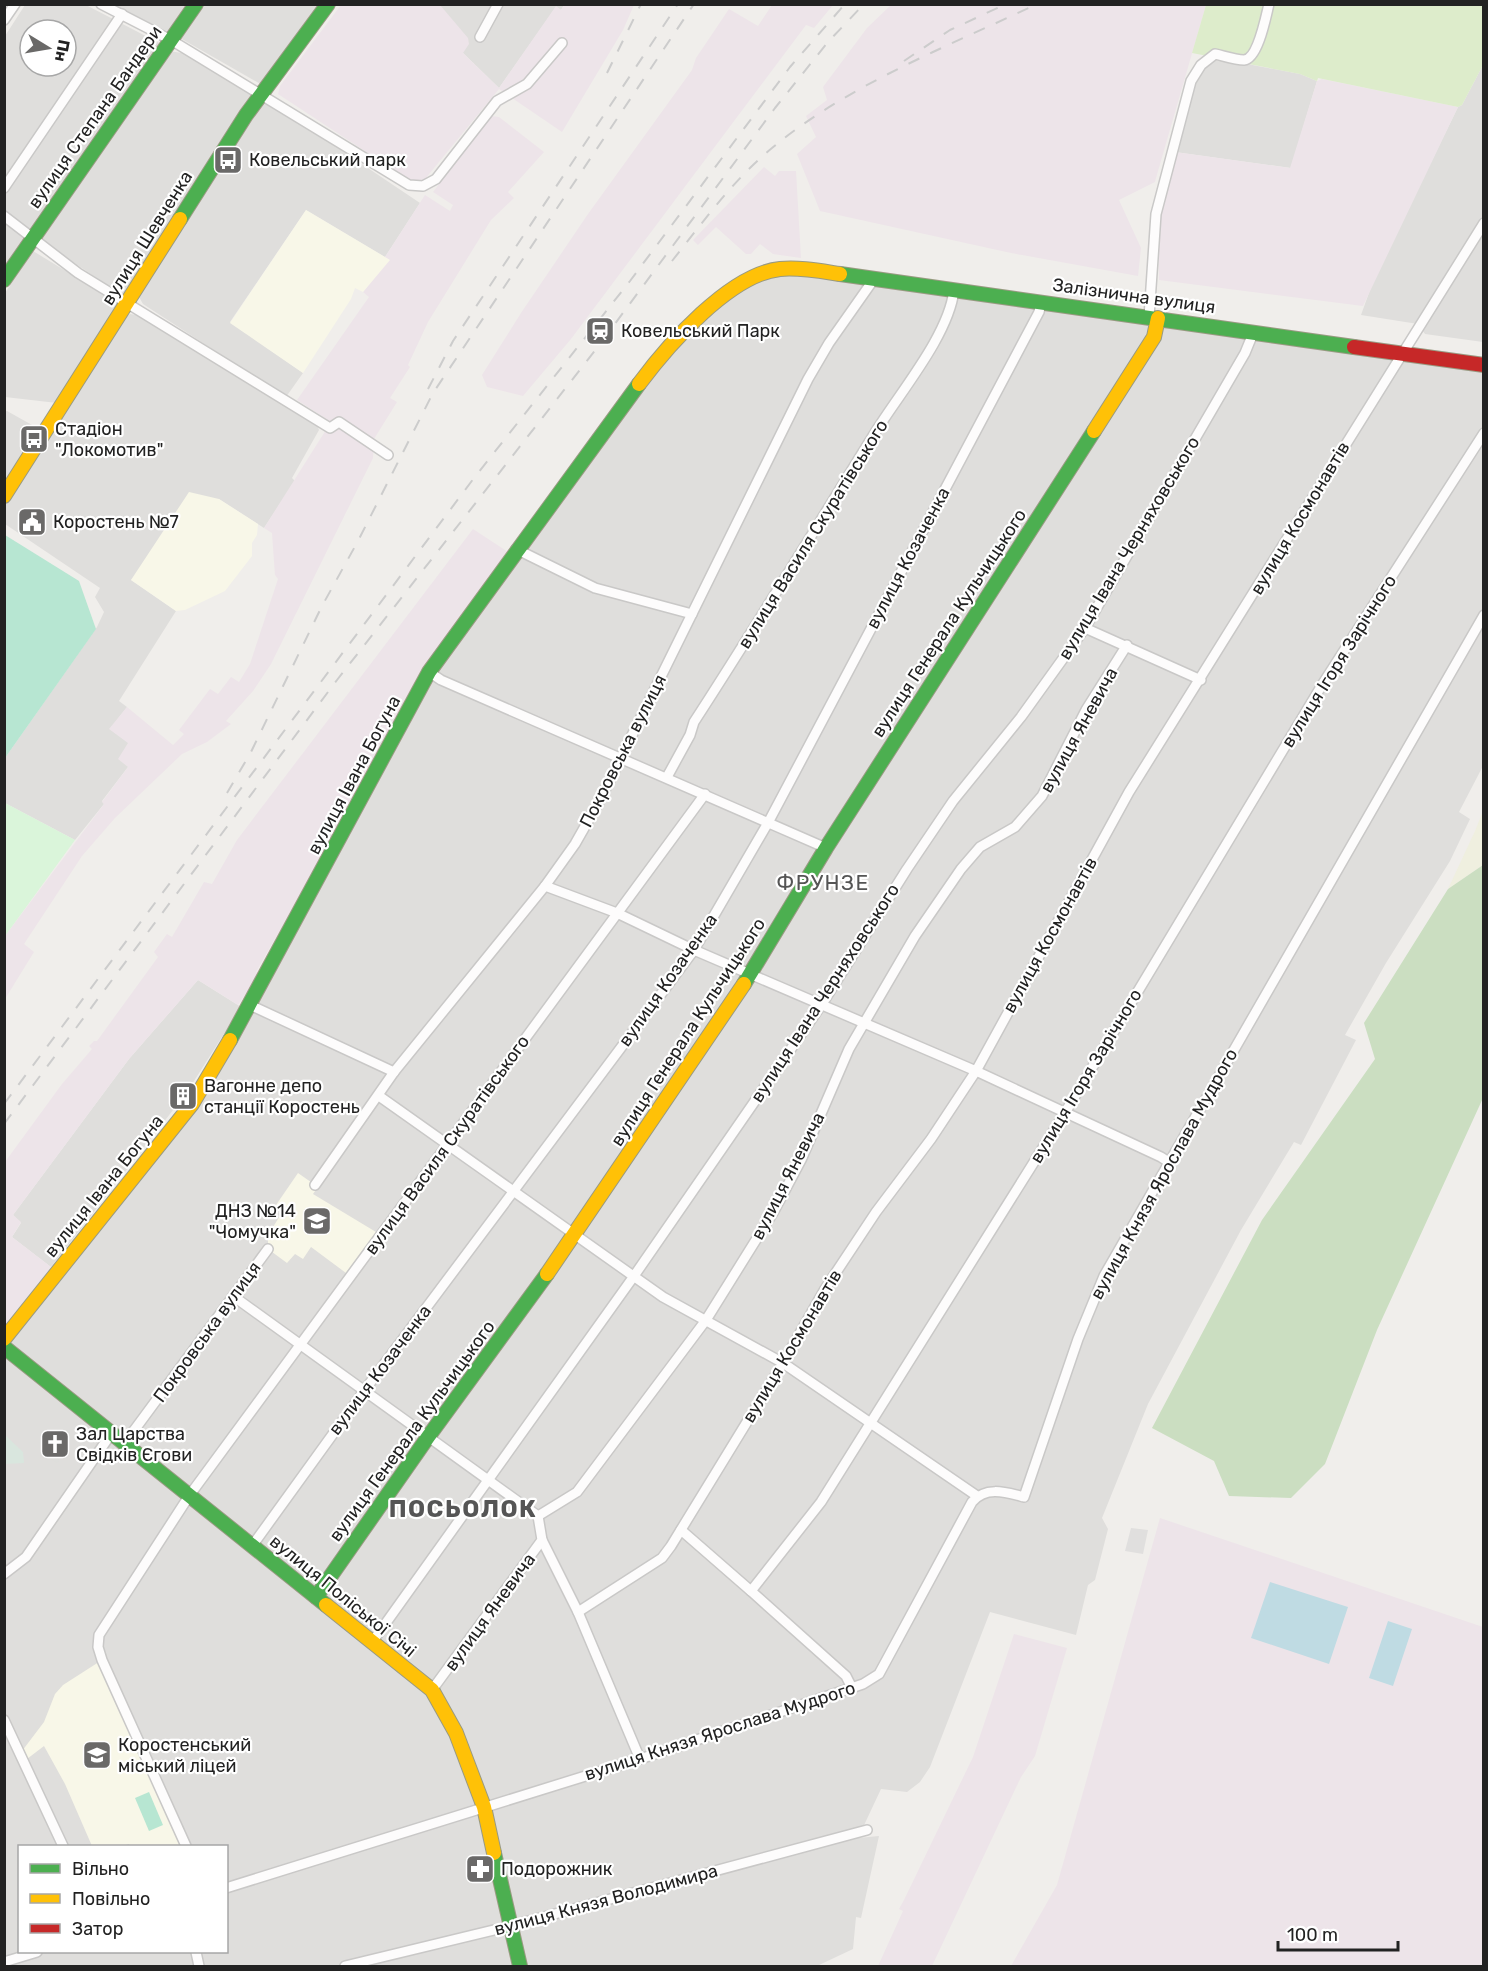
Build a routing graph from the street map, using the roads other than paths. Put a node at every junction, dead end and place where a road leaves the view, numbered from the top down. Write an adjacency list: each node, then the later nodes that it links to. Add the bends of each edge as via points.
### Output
1 (15, 4): 8 (street)
2 (196, 4): 10 (street, вулиця Степана Бандери)
3 (328, 4): 12 (street, вулиця Шевченка)
4 (498, 4): 9 (street)
5 (1269, 4): 23 (street, via 1251,57 1244,60 1215,54 1201,65 1191,81 1156,214)
6 (104, 6): 7 (street)
7 (122, 15): 10 (street); 13 (street)
8 (4, 21)
9 (480, 37)
10 (171, 40): 12 (street); 16 (street, вулиця Степана Бандери)
11 (562, 44): 12 (street, via 527,84 497,101 436,179 423,186 409,185)
12 (262, 93): 21 (street, вулиця Шевченка)
13 (4, 188)
14 (4, 216): 16 (street)
15 (1484, 223): 25 (street, вулиця Космонавтів)
16 (33, 237): 19 (street, вулиця Степана Бандери); 21 (street, via 78,273)
17 (779, 269): 18 (street, Залізнична вулиця); 30 (street, вулиця Івана Богуна, via 746,278 659,357)
18 (874, 279): 20 (street, Залізнична вулиця); 31 (street, Покровська вулиця, via 808,379)
19 (4, 280)
20 (954, 290): 22 (street, Залізнична вулиця); 38 (street, вулиця Василя Скуратівського, via 952,304 921,364 694,722)
21 (127, 302): 28 (street, via 330,428 339,422); 29 (street, вулиця Шевченка)
22 (1041, 302): 23 (street, Залізнична вулиця); 40 (street, вулиця Козаченка)
23 (1154, 317): 24 (street, Залізнична вулиця); 41 (street, вулиця Генерала Кульчицького, via 1154,337)
24 (1254, 331): 25 (street, Залізнична вулиця); 33 (street, вулиця Івана Черняховського)
25 (1403, 355): 26 (street, Залізнична вулиця); 36 (street, вулиця Космонавтів, via 1331,464)
26 (1484, 365)
27 (1484, 434): 52 (street, вулиця Ігоря Зарічного, via 1322,685)
28 (388, 455)
29 (4, 496)
30 (516, 549): 31 (street, via 595,588); 35 (street, вулиця Івана Богуна)
31 (692, 614): 37 (street, Покровська вулиця)
32 (1484, 615): 54 (street, вулиця Князя Ярослава Мудрого)
33 (1085, 627): 34 (street); 46 (street, вулиця Івана Черняховського, via 1021,717 953,801)
34 (1127, 645): 36 (street); 48 (street, вулиця Яневича, via 1086,710 1042,796 1015,827 980,847 961,869 915,936)
35 (429, 672): 37 (street); 47 (street, вулиця Івана Богуна)
36 (1201, 680): 49 (street, вулиця Космонавтів, via 1129,792)
37 (621, 758): 38 (street); 42 (street, Покровська вулиця, via 575,844)
38 (667, 777): 39 (street)
39 (705, 794): 40 (street); 43 (street, вулиця Василя Скуратівського)
40 (769, 821): 41 (street); 44 (street, вулиця Козаченка)
41 (826, 848): 45 (street, вулиця Генерала Кульчицького)
42 (545, 886): 43 (street); 50 (street, Покровська вулиця)
43 (617, 913): 44 (street); 53 (street, вулиця Василя Скуратівського)
44 (694, 950): 45 (street); 56 (street, вулиця Козаченка)
45 (751, 974): 46 (street); 57 (street, вулиця Генерала Кульчицького)
46 (822, 1004): 48 (street); 59 (street, вулиця Івана Черняховського)
47 (250, 1005): 50 (street); 62 (street, вулиця Івана Богуна, via 192,1104)
48 (864, 1023): 49 (street); 61 (street, вулиця Яневича, via 774,1211)
49 (976, 1071): 52 (street); 65 (street, вулиця Космонавтів, via 825,1289)
50 (394, 1072): 51 (street, Покровська вулиця)
51 (379, 1096): 53 (street); 55 (street, Покровська вулиця)
52 (1066, 1111): 54 (street); 67 (street, вулиця Ігоря Зарічного)
53 (447, 1145): 56 (street); 63 (street, вулиця Василя Скуратівського)
54 (1170, 1163): 73 (street, вулиця Князя Ярослава Мудрого, via 1090,1306 1024,1497 1000,1491)
55 (315, 1185)
56 (514, 1192): 57 (street); 66 (street, вулиця Козаченка)
57 (576, 1235): 59 (street); 69 (street, вулиця Генерала Кульчицького)
58 (268, 1249): 60 (street, Покровська вулиця)
59 (634, 1276): 61 (street); 71 (street, вулиця Івана Черняховського)
60 (233, 1296): 63 (street); 70 (street, Покровська вулиця)
61 (706, 1320): 65 (street); 74 (street, вулиця Яневича, via 577,1492)
62 (4, 1339)
63 (301, 1345): 66 (street); 72 (street, вулиця Василя Скуратівського)
64 (4, 1347): 68 (street, вулиця Поліської Січі)
65 (783, 1363): 67 (street); 75 (street, вулиця Космонавтів)
66 (364, 1390): 69 (street); 77 (street, вулиця Козаченка)
67 (871, 1422): 73 (street); 79 (street, вулиця Ігоря Зарічного, via 821,1502)
68 (111, 1434): 70 (street, вулиця Поліської Січі); 78 (street, via 26,1557)
69 (428, 1437): 71 (street); 80 (street, вулиця Генерала Кульчицького)
70 (124, 1444): 72 (street, вулиця Поліської Січі)
71 (489, 1480): 74 (street); 82 (street, вулиця Івана Черняховського)
72 (189, 1496): 77 (street, вулиця Поліської Січі); 90 (street, вулиця Василя Скуратівського, via 99,1635 98,1647)
73 (977, 1496): 83 (street, вулиця Князя Ярослава Мудрого, via 886,1665 871,1680)
74 (538, 1516): 76 (street, вулиця Яневича)
75 (681, 1530): 79 (street); 81 (street, вулиця Космонавтів, via 662,1558)
76 (542, 1540): 81 (street); 84 (street, вулиця Яневича)
77 (252, 1546): 80 (street, вулиця Поліської Січі)
78 (4, 1574)
79 (751, 1591): 83 (street, via 846,1676)
80 (316, 1597): 82 (street, вулиця Поліської Січі)
81 (578, 1612): 86 (street)
82 (373, 1641): 84 (street, вулиця Поліської Січі)
83 (852, 1688): 86 (street, вулиця Князя Ярослава Мудрого)
84 (432, 1690): 87 (street, вулиця Поліської Січі, via 456,1733)
85 (4, 1720): 89 (street)
86 (640, 1759): 87 (street, вулиця Князя Ярослава Мудрого)
87 (484, 1807): 91 (street, вулиця Князя Ярослава Мудрого); 92 (street, вулиця Поліської Січі)
88 (867, 1830): 92 (street, вулиця Князя Володимира)
89 (63, 1845)
90 (186, 1845)
91 (228, 1887)
92 (510, 1926): 95 (street, вулиця Князя Володимира); 96 (street, вулиця Поліської Січі)
93 (34, 1953): 94 (street)
94 (4, 1962)
95 (345, 1966)
96 (520, 1966)

